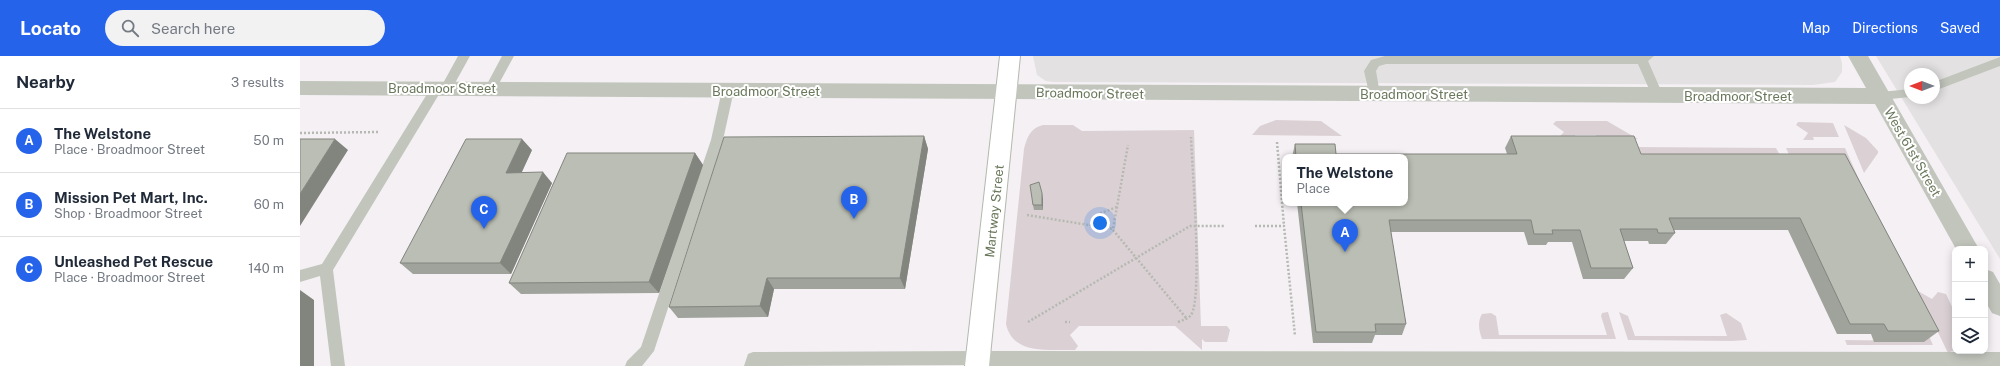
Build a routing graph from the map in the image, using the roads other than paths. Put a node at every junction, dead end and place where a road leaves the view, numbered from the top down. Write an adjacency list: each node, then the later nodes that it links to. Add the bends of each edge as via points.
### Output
1 (464, 56): 10 (lane)
2 (508, 56): 9 (lane)
3 (1010, 56): 12 (street, Martway Street)
4 (1858, 56): 16 (street, West 61st Street)
5 (1645, 58): 14 (lane, via 1386,60 1375,63 1370,71); 15 (lane)
6 (2000, 61): 7 (lane)
7 (1940, 85)
8 (300, 88): 10 (street, Broadmoor Street)
9 (491, 88): 10 (street, Broadmoor Street); 11 (street, Broadmoor Street)
10 (441, 89): 18 (lane)
11 (728, 90): 12 (street, Broadmoor Street); 29 (lane, via 717,140 647,351)
12 (1006, 92): 14 (street, Broadmoor Street); 24 (street, Martway Street)
13 (1904, 93): 16 (lane)
14 (1374, 94): 15 (street, Broadmoor Street)
15 (1657, 96): 16 (street, Broadmoor Street)
16 (1881, 96): 17 (street, West 61st Street)
17 (1966, 246)
18 (326, 269): 19 (lane); 28 (lane)
19 (300, 276)
20 (1987, 282): 21 (street)
21 (2000, 306)
22 (898, 362): 23 (lane); 30 (lane, via 753,359)
23 (916, 362): 24 (lane)
24 (977, 362): 26 (street)
25 (2000, 363): 27 (street)
26 (1249, 364): 27 (street)
27 (1577, 365)
28 (338, 366)
29 (632, 366)
30 (752, 366)

